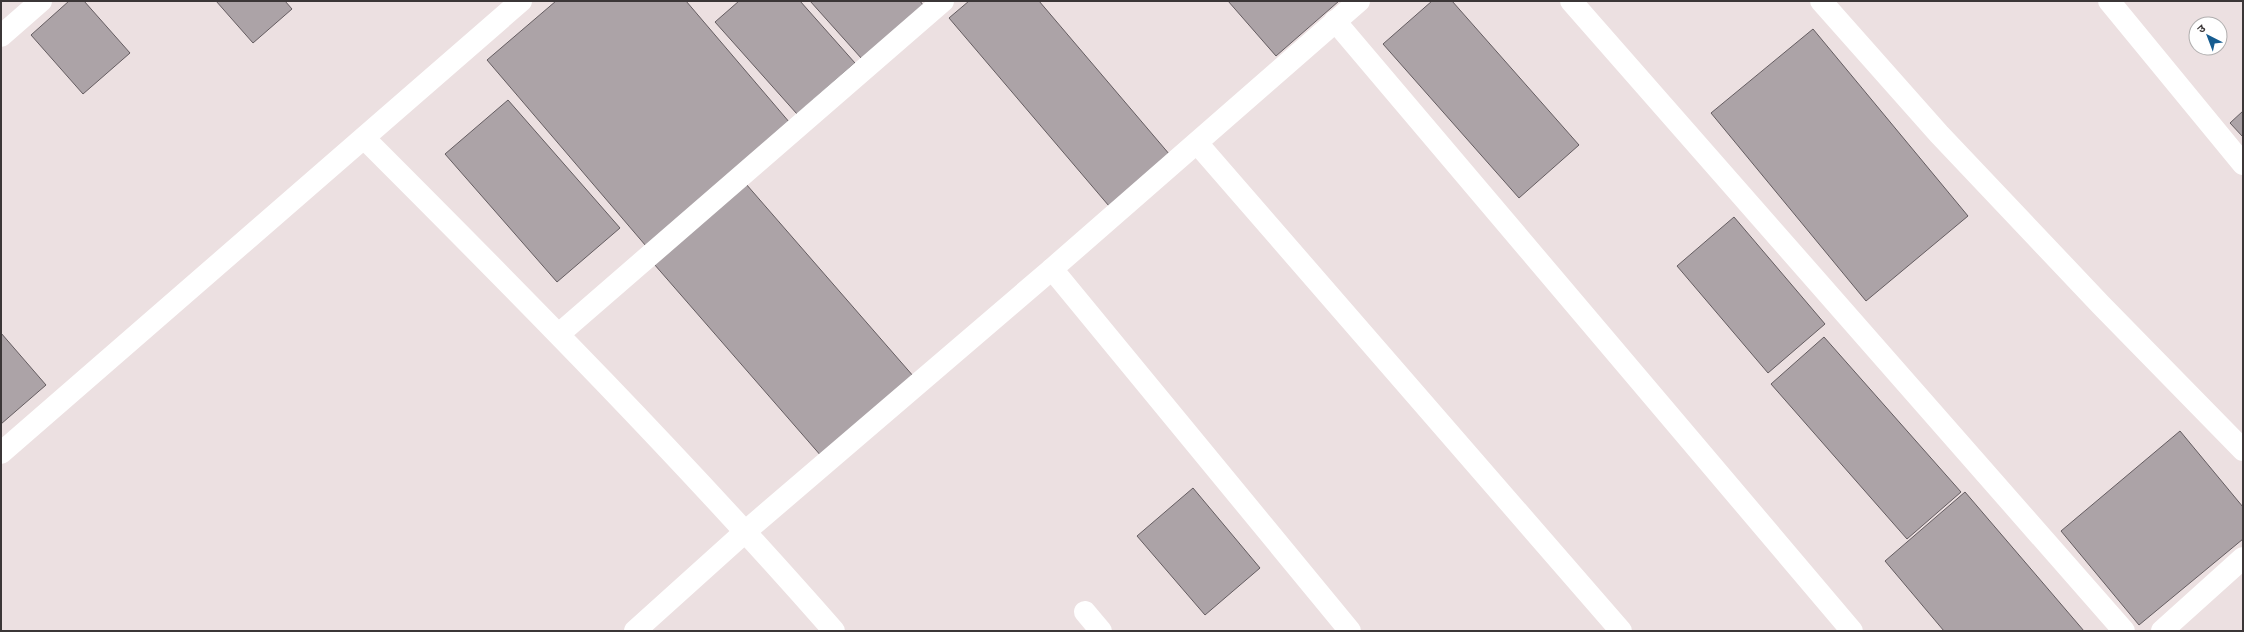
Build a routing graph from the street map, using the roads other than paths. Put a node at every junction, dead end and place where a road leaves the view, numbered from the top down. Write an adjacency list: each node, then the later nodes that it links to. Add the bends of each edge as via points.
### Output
1 (41, 1): 9 (street)
2 (521, 1): 10 (street)
3 (943, 1): 14 (street)
4 (1359, 1): 8 (street)
5 (1571, 1): 26 (street)
6 (1820, 1): 15 (street, via 1939,134)
7 (2109, 1): 12 (street)
8 (1335, 21): 11 (street); 25 (street)
9 (1, 36)
10 (365, 139): 14 (street); 16 (street)
11 (1197, 143): 13 (street); 24 (street)
12 (2243, 164)
13 (1052, 269): 17 (street); 23 (street)
14 (559, 334): 17 (street)
15 (2243, 450)
16 (1, 453)
17 (746, 531): 20 (street); 21 (street)
18 (2243, 558): 27 (street)
19 (1085, 612): 22 (street)
20 (635, 631)
21 (834, 631)
22 (1101, 631)
23 (1350, 631)
24 (1621, 631)
25 (1852, 631)
26 (2124, 631)
27 (2162, 631)

